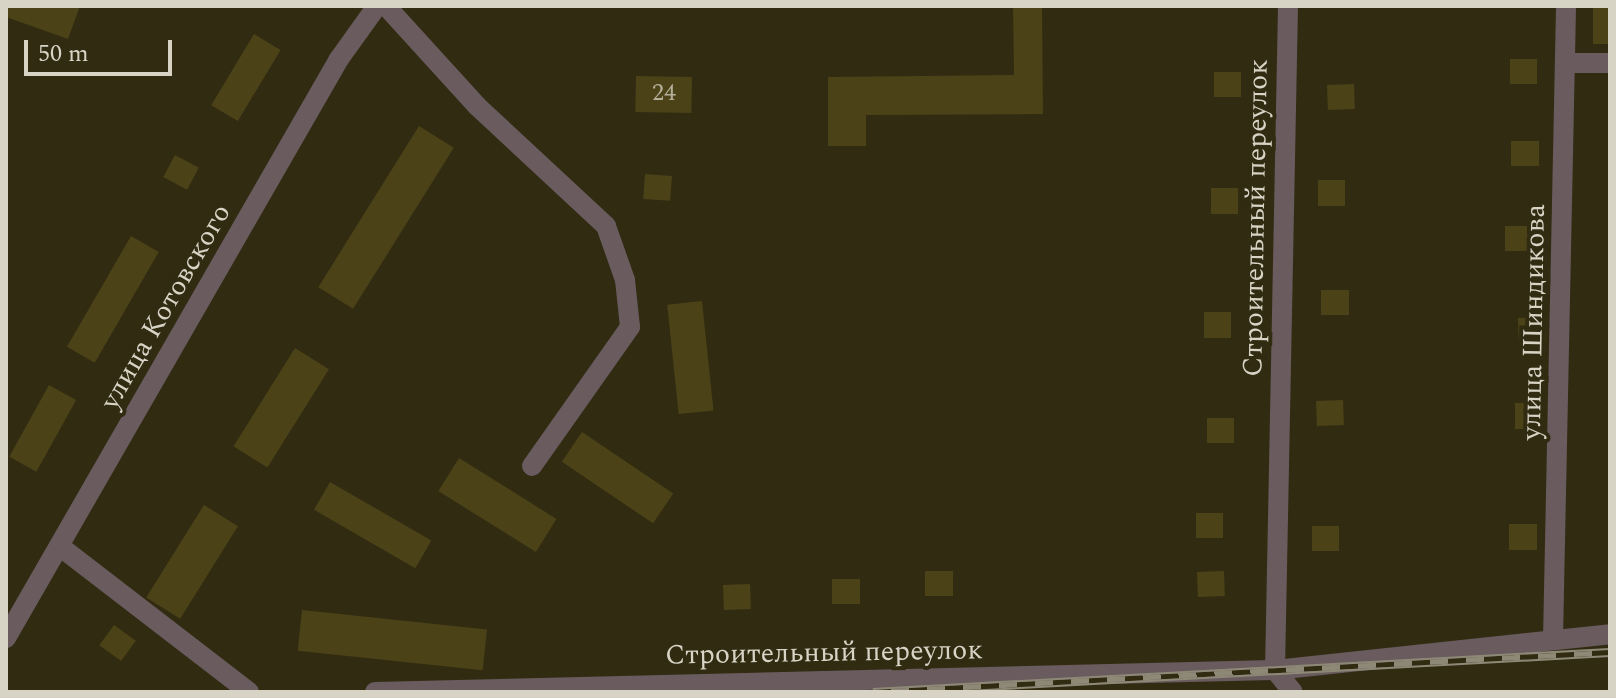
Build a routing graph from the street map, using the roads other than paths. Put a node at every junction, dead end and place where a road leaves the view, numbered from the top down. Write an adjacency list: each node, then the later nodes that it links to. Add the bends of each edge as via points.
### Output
1 (377, 6): 8 (street, улица Котовского, via 339,59)
2 (386, 6): 7 (street, via 477,106 606,226 625,280 630,327)
3 (1288, 6): 12 (street, Строительный переулок)
4 (1566, 6): 5 (street, улица Шиндикова)
5 (1568, 63): 6 (street); 11 (street, улица Шиндикова)
6 (1610, 63)
7 (532, 466)
8 (62, 548): 10 (street, улица Котовского); 13 (street)
9 (1610, 634): 11 (street, Строительный переулок)
10 (6, 638)
11 (1553, 639): 12 (street, Строительный переулок)
12 (1275, 670): 14 (street, Строительный переулок); 15 (street)
13 (249, 692)
14 (375, 692)
15 (1293, 692)

